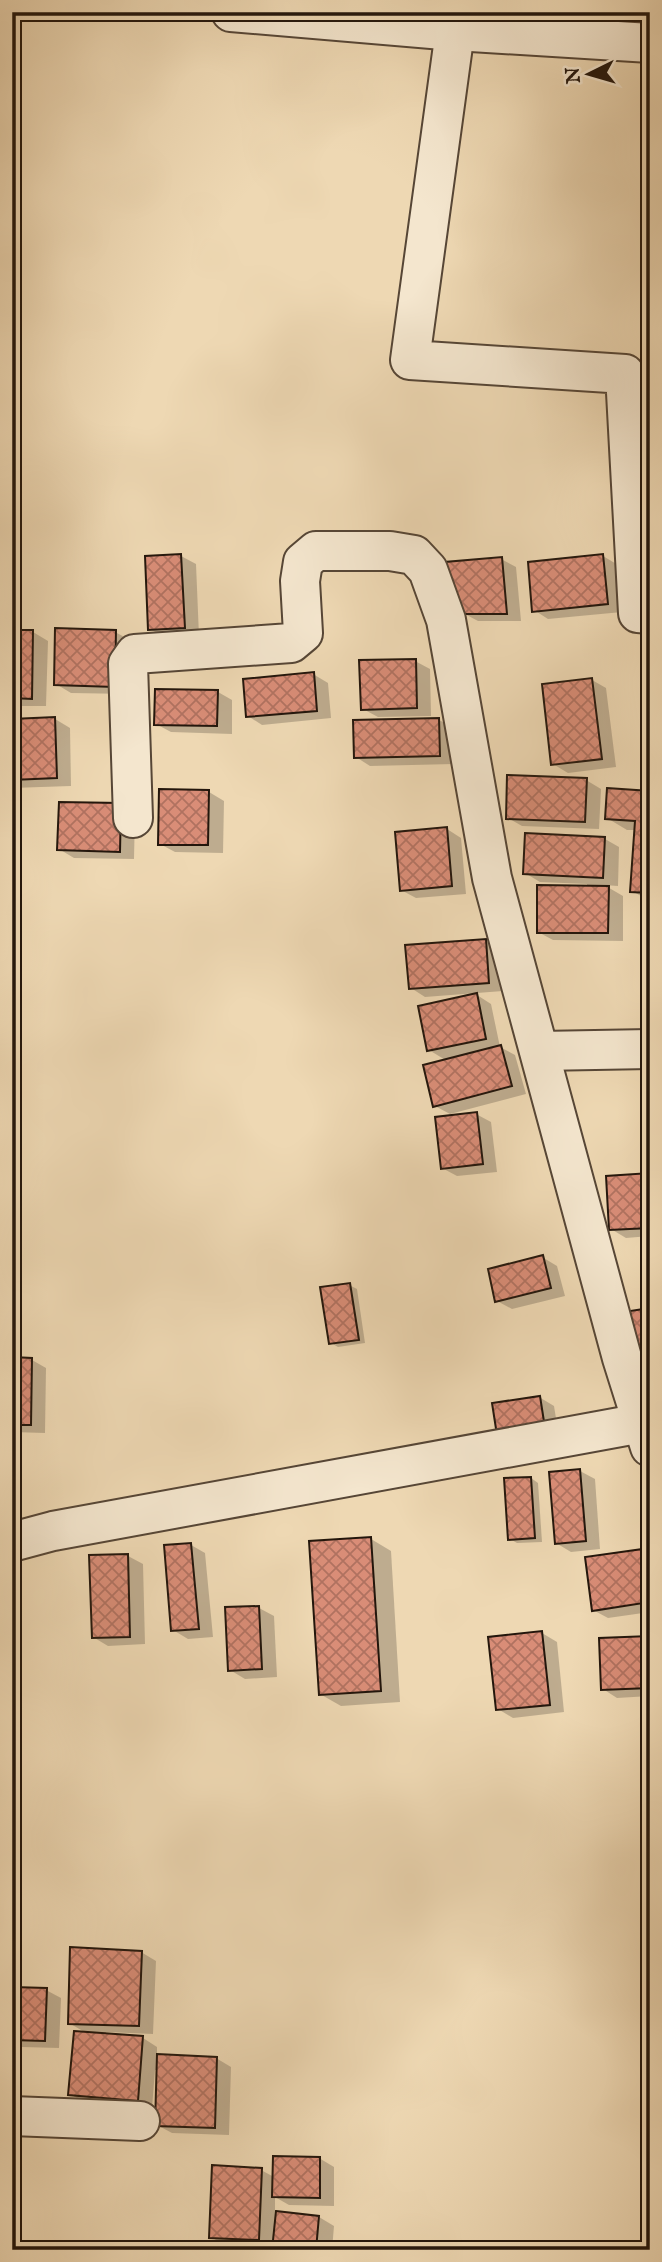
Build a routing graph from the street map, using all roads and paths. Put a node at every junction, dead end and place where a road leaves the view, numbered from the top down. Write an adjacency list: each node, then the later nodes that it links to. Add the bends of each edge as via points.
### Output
1 (231, 12): 2 (street)
2 (353, 17): 3 (street)
3 (455, 31): 4 (street); 5 (street, via 410,360 625,374 638,614)
4 (650, 43)
5 (650, 614)
6 (133, 818): 8 (street, via 128,664 135,654 291,643 303,633 303,562 316,551 414,555 428,570 446,620 492,878)
7 (650, 1049): 8 (street)
8 (540, 1051): 9 (street)
9 (646, 1435): 10 (street, via 53,1531)
10 (12, 1542)
11 (12, 2116): 12 (street)
12 (140, 2121)

